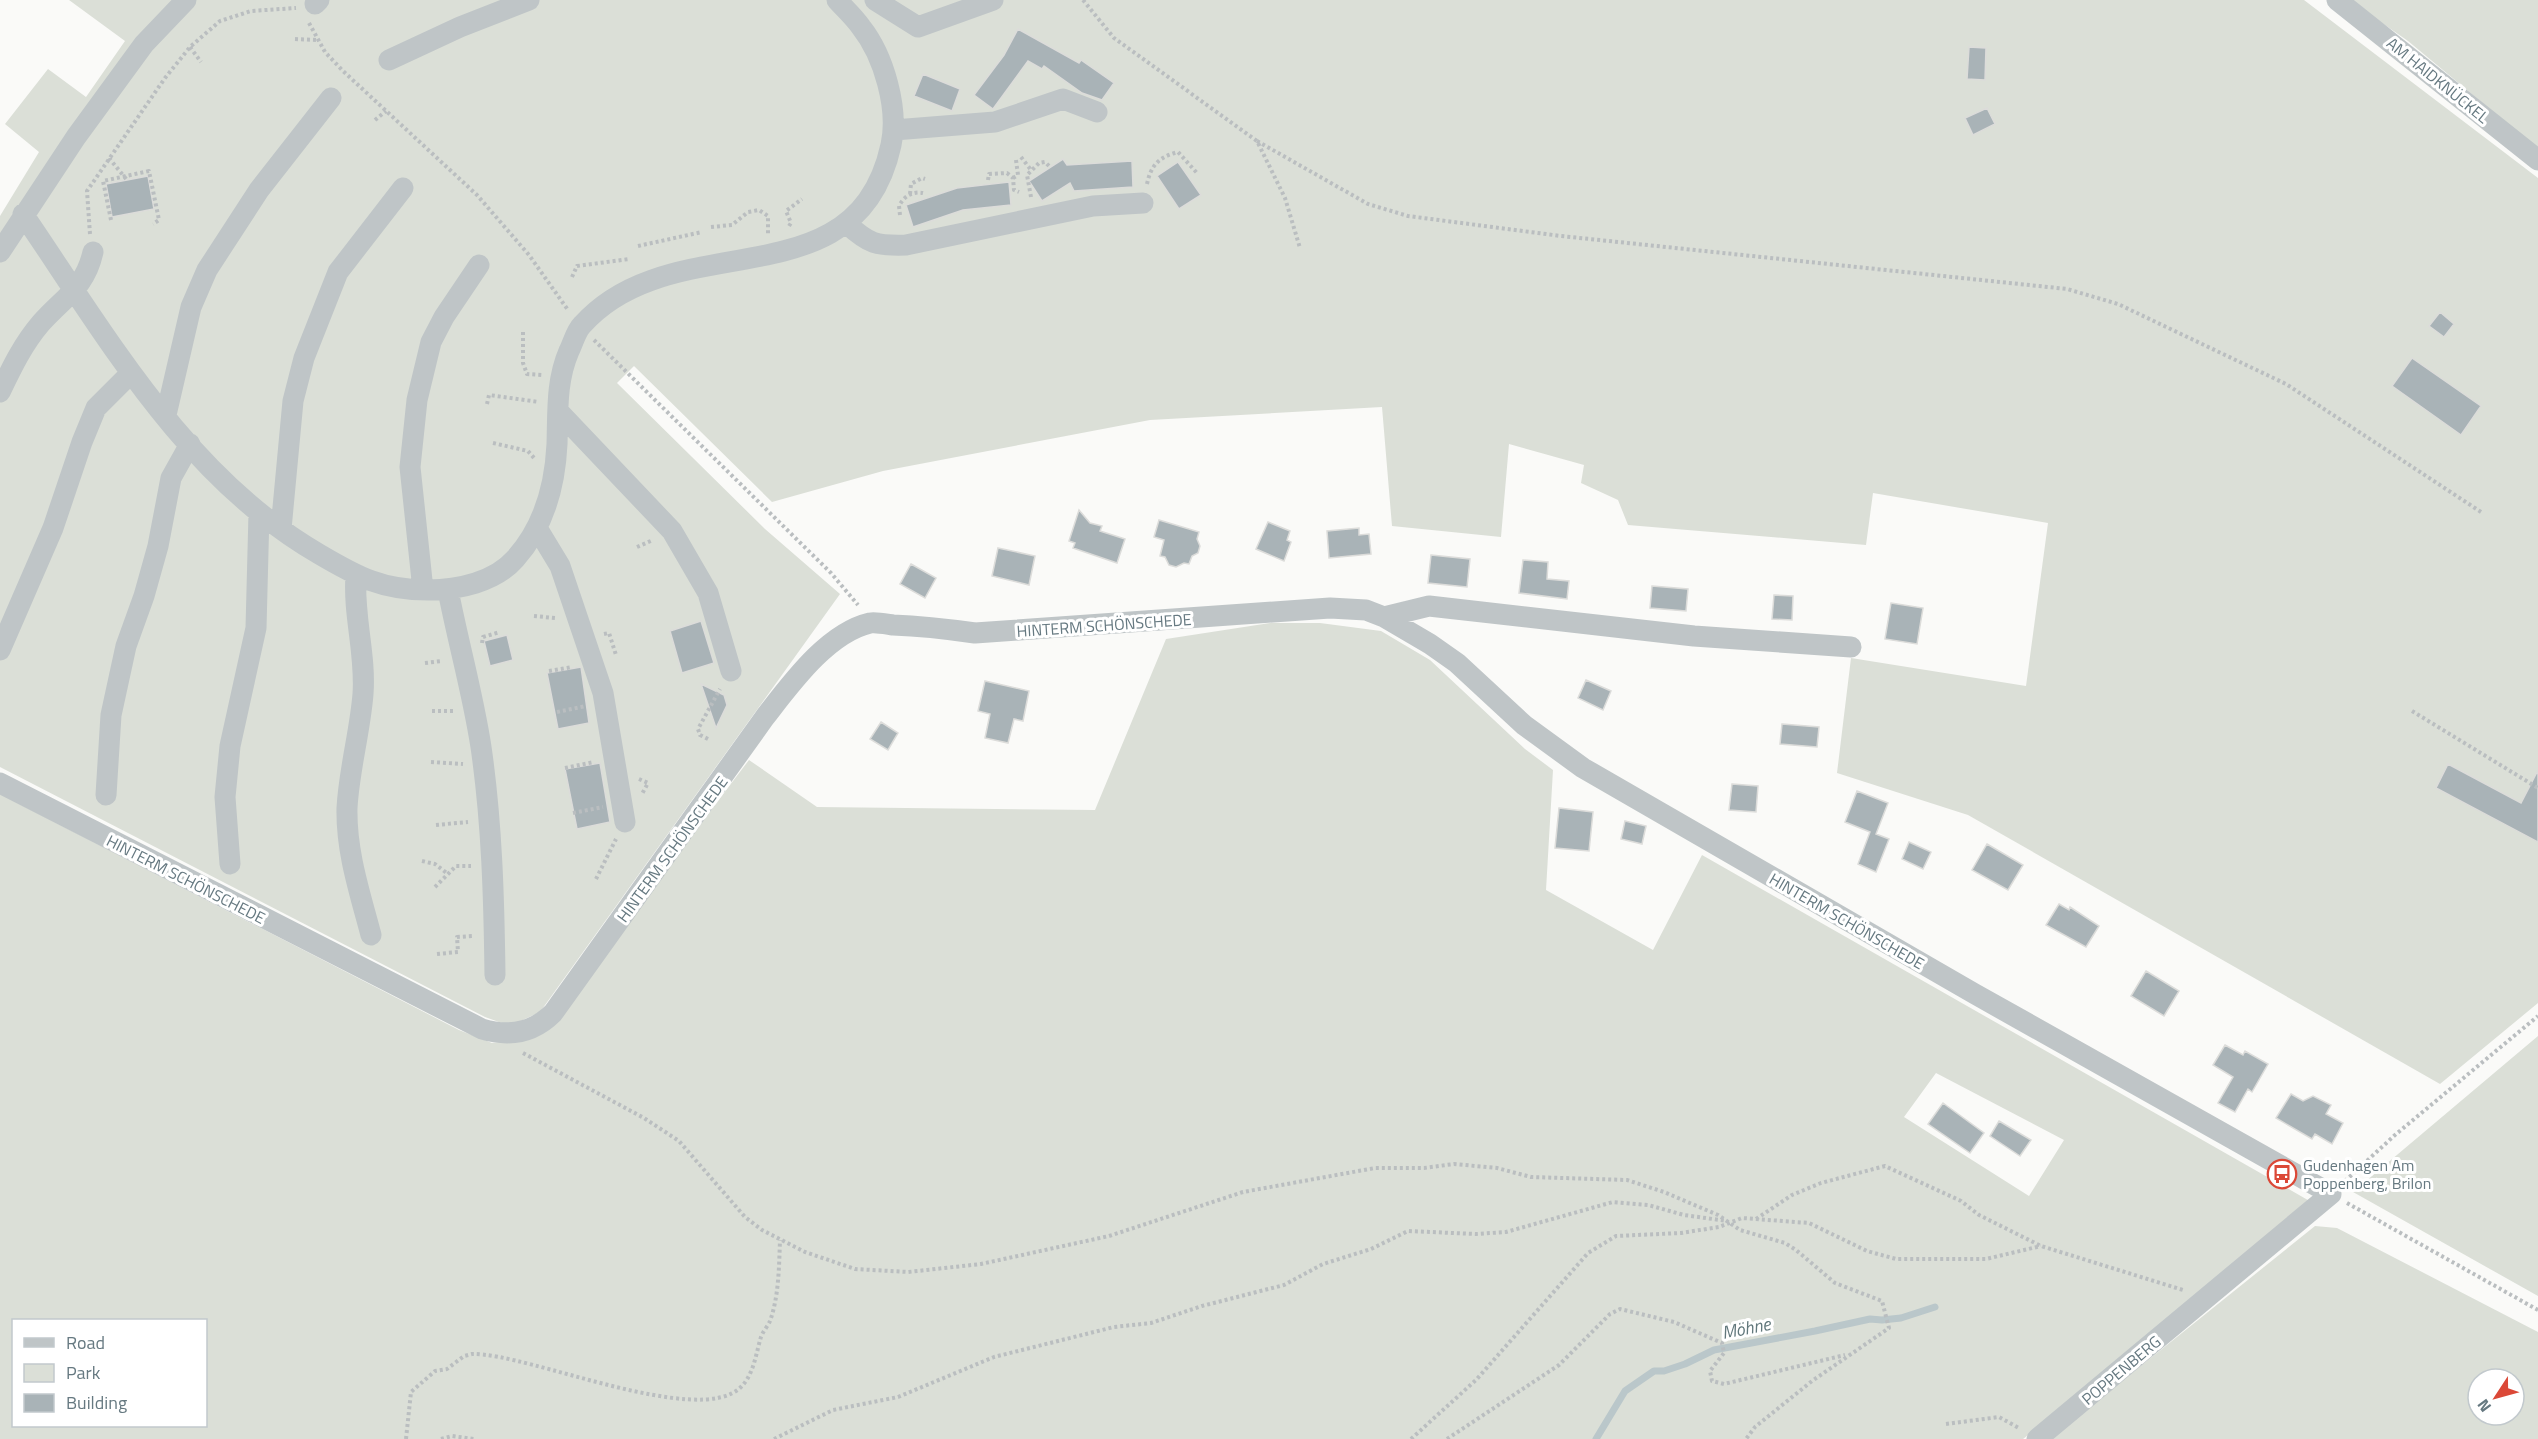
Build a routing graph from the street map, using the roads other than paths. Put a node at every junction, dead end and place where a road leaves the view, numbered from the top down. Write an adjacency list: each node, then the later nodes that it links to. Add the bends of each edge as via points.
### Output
1 (186, 0): 14 (street, via 144,44)
2 (529, 0): 7 (street)
3 (837, 0): 10 (street, via 875,49 889,91)
4 (875, 0): 5 (street, via 918,27)
5 (993, 0)
6 (2337, 0): 11 (street, AM HAIDKNÜCKEL)
7 (389, 60)
8 (331, 98): 23 (street, via 259,189 207,270 191,307)
9 (1097, 112): 10 (street, via 1063,99 995,122)
10 (894, 129): 15 (street, via 887,165 872,196)
11 (2538, 160)
12 (404, 188): 27 (street, via 338,272 304,358 292,400)
13 (1143, 202): 15 (street, via 1093,206 883,246 867,241)
14 (23, 214): 16 (street); 19 (street)
15 (847, 224): 22 (street, via 822,240 650,279 624,293 580,326 565,361)
16 (0, 252)
17 (93, 252): 19 (street, via 89,271)
18 (479, 265): 29 (street, via 431,342 417,400 410,467)
19 (75, 290): 20 (street); 21 (street, via 41,323 18,355)
20 (130, 373): 23 (street); 33 (street, via 96,408 53,528)
21 (0, 392)
22 (558, 408): 26 (street, via 557,449 548,507); 34 (street, via 672,531 708,593)
23 (166, 415): 24 (street)
24 (190, 444): 25 (street); 36 (street, via 171,478 158,546 126,646 111,715)
25 (259, 513): 27 (street); 38 (street, via 256,628 230,746 225,797)
26 (537, 528): 30 (street, via 513,562 460,589); 37 (street, via 560,566 580,620 604,702)
27 (281, 529): 28 (street)
28 (356, 575): 29 (street, via 383,586); 39 (street, via 354,603 363,657 363,694 347,808 351,860)
29 (423, 590): 30 (street)
30 (448, 590): 40 (street, via 483,765 492,865)
31 (1384, 617): 32 (street, HINTERM SCHÖNSCHEDE, via 1429,606 1694,636); 35 (street, HINTERM SCHÖNSCHEDE, via 1366,610 1330,608 975,633 870,623 826,648 802,669 553,1013 523,1032 492,1032); 41 (street, HINTERM SCHÖNSCHEDE, via 1457,663 1524,725 1583,768)
32 (1851, 647)
33 (0, 650)
34 (727, 679)
35 (0, 783)
36 (106, 795)
37 (625, 822)
38 (230, 864)
39 (371, 935)
40 (495, 975)
41 (2331, 1194): 42 (street, POPPENBERG)
42 (2038, 1438)

